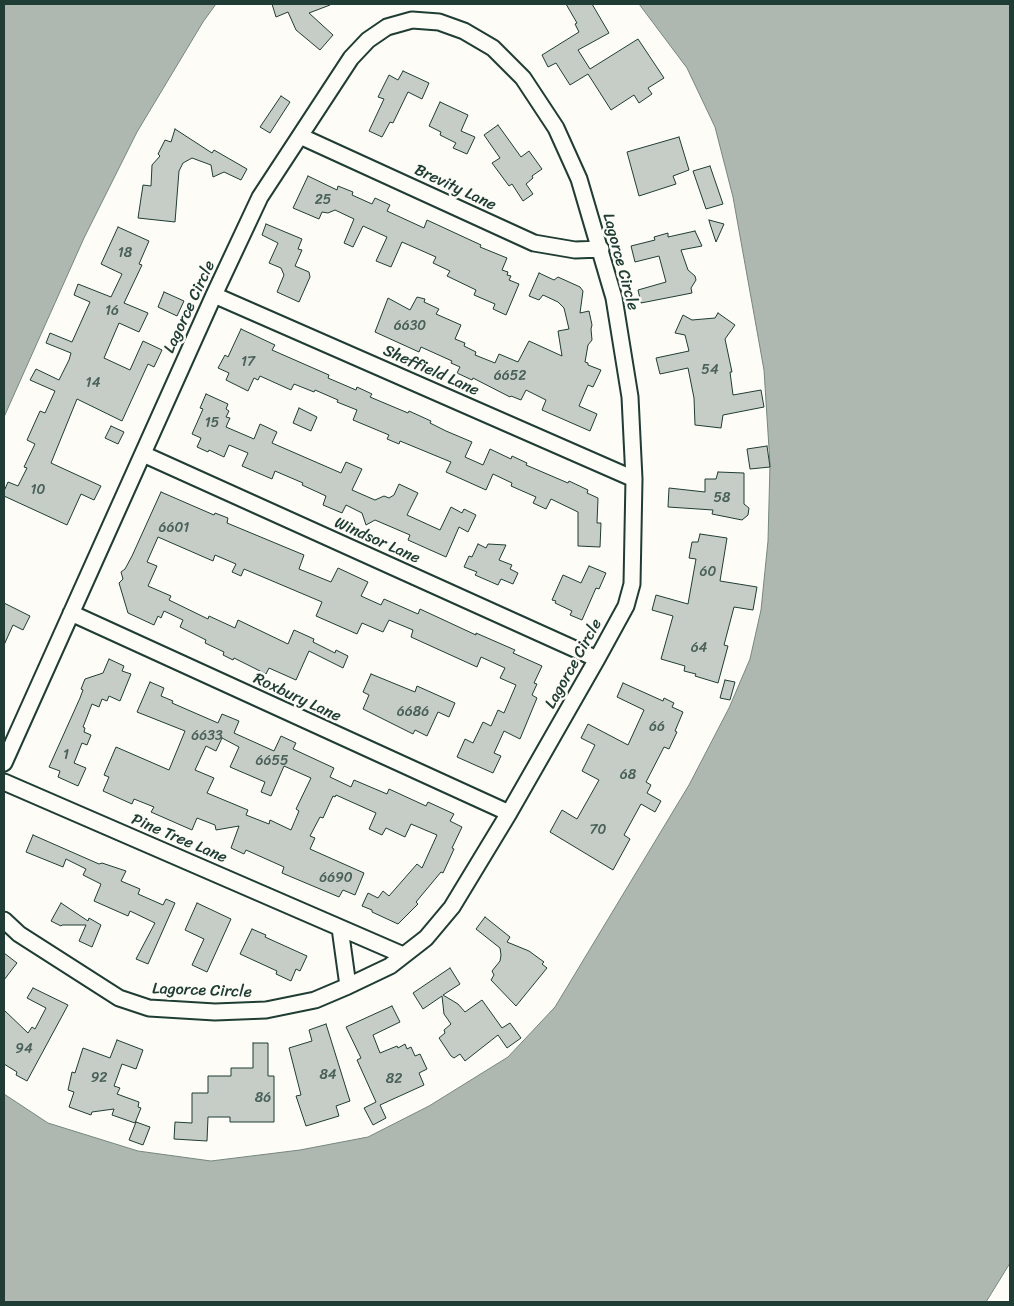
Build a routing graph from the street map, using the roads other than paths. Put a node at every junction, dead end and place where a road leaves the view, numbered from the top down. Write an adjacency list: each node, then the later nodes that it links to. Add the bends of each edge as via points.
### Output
1 (300, 136): 2 (street, Brevity Lane, via 534,243 575,250); 2 (street, Lagorce Circle, via 351,58 368,40 388,27 412,20 440,22 464,31 493,48 523,78 550,120 579,179); 3 (street, Lagorce Circle, via 260,197)
2 (600, 249): 5 (street, Lagorce Circle, via 614,298 630,397)
3 (214, 295): 4 (street, Lagorce Circle); 5 (street, Sheffield Lane)
4 (142, 454): 6 (street, Lagorce Circle); 7 (street, Windsor Lane)
5 (634, 479): 7 (street, Lagorce Circle, via 632,584 626,606)
6 (71, 614): 8 (street, Lagorce Circle); 10 (street, Roxbury Lane)
7 (597, 659): 10 (street, Lagorce Circle)
8 (4, 763)
9 (4, 782): 12 (street, Pine Tree Lane)
10 (508, 813): 13 (street, Lagorce Circle, via 452,907 426,938)
11 (4, 920): 14 (street, Lagorce Circle, via 19,934 119,998 149,1008 216,1012 266,1010 315,1000)
12 (340, 928): 13 (street, Pine Tree Lane); 14 (street)
13 (404, 956): 14 (street, Lagorce Circle)
14 (348, 986)

